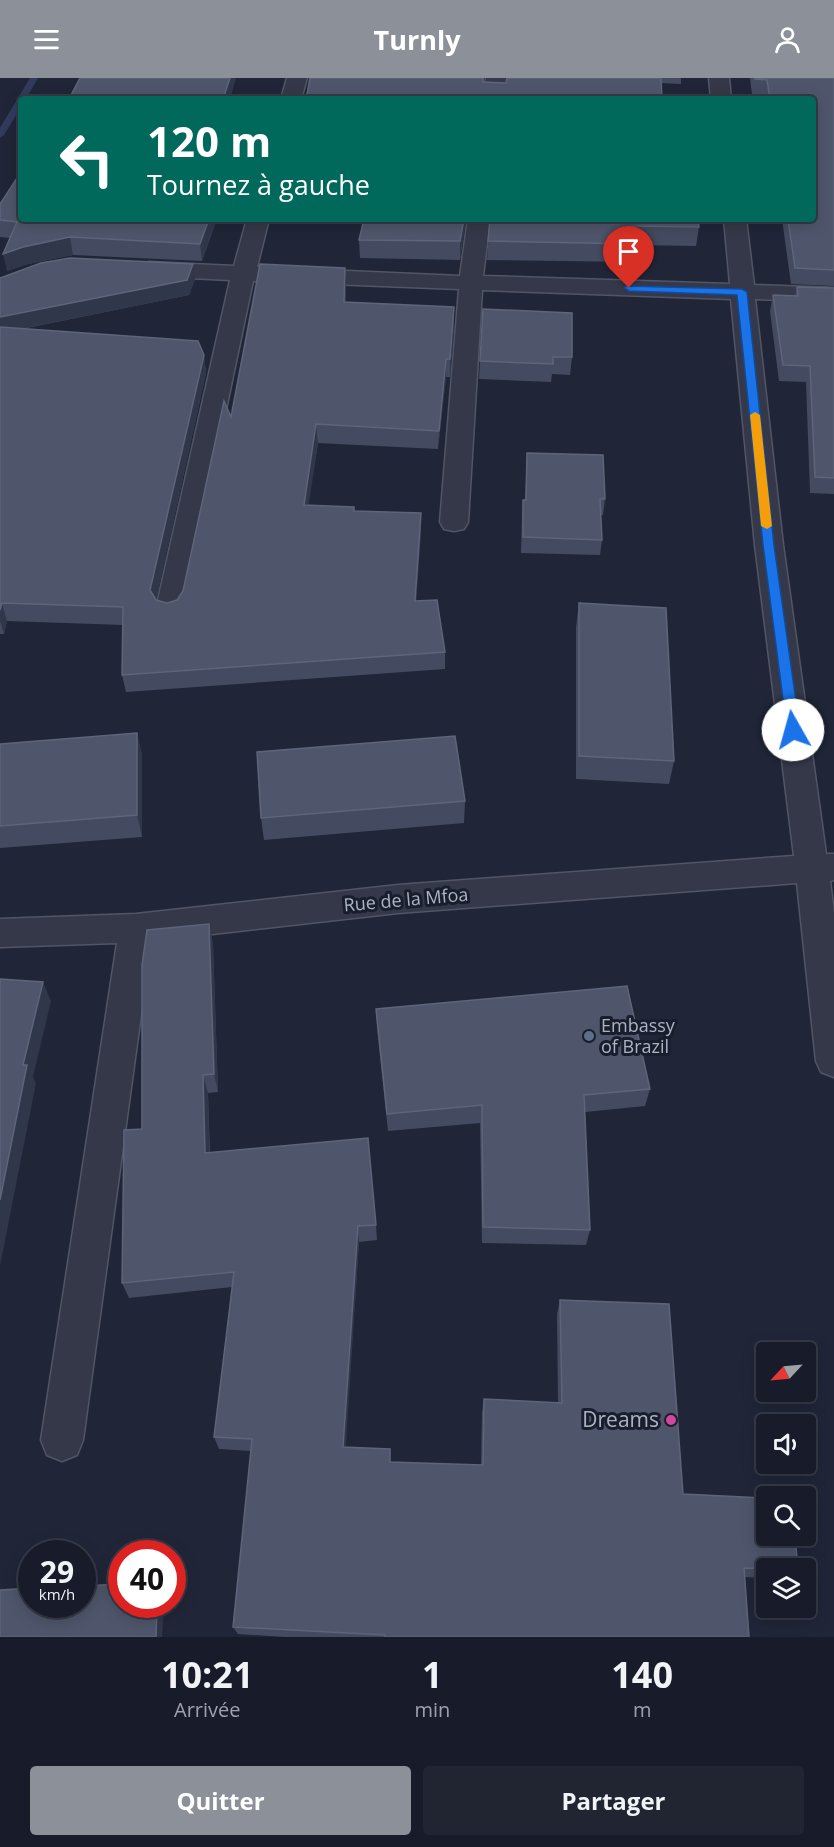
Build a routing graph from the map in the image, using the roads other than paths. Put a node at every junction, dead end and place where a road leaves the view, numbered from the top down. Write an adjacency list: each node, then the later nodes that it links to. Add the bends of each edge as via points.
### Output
1 (297, 78): 4 (street)
2 (496, 78): 5 (street)
3 (719, 78): 6 (street)
4 (292, 96)
5 (494, 96)
6 (721, 96)
7 (257, 222): 11 (street)
8 (479, 222): 12 (street)
9 (735, 222): 13 (street)
10 (130, 267): 11 (street)
11 (243, 274): 12 (street); 16 (street)
12 (471, 283): 13 (street); 15 (street)
13 (742, 292): 14 (street); 17 (street, via 769,545)
14 (834, 295)
15 (454, 522)
16 (170, 609)
17 (823, 868): 18 (street, Rue de la Mfoa, via 398,899); 20 (street)
18 (136, 928): 19 (street, Rue de la Mfoa); 21 (street)
19 (0, 933)
20 (834, 1061)
21 (62, 1440)

